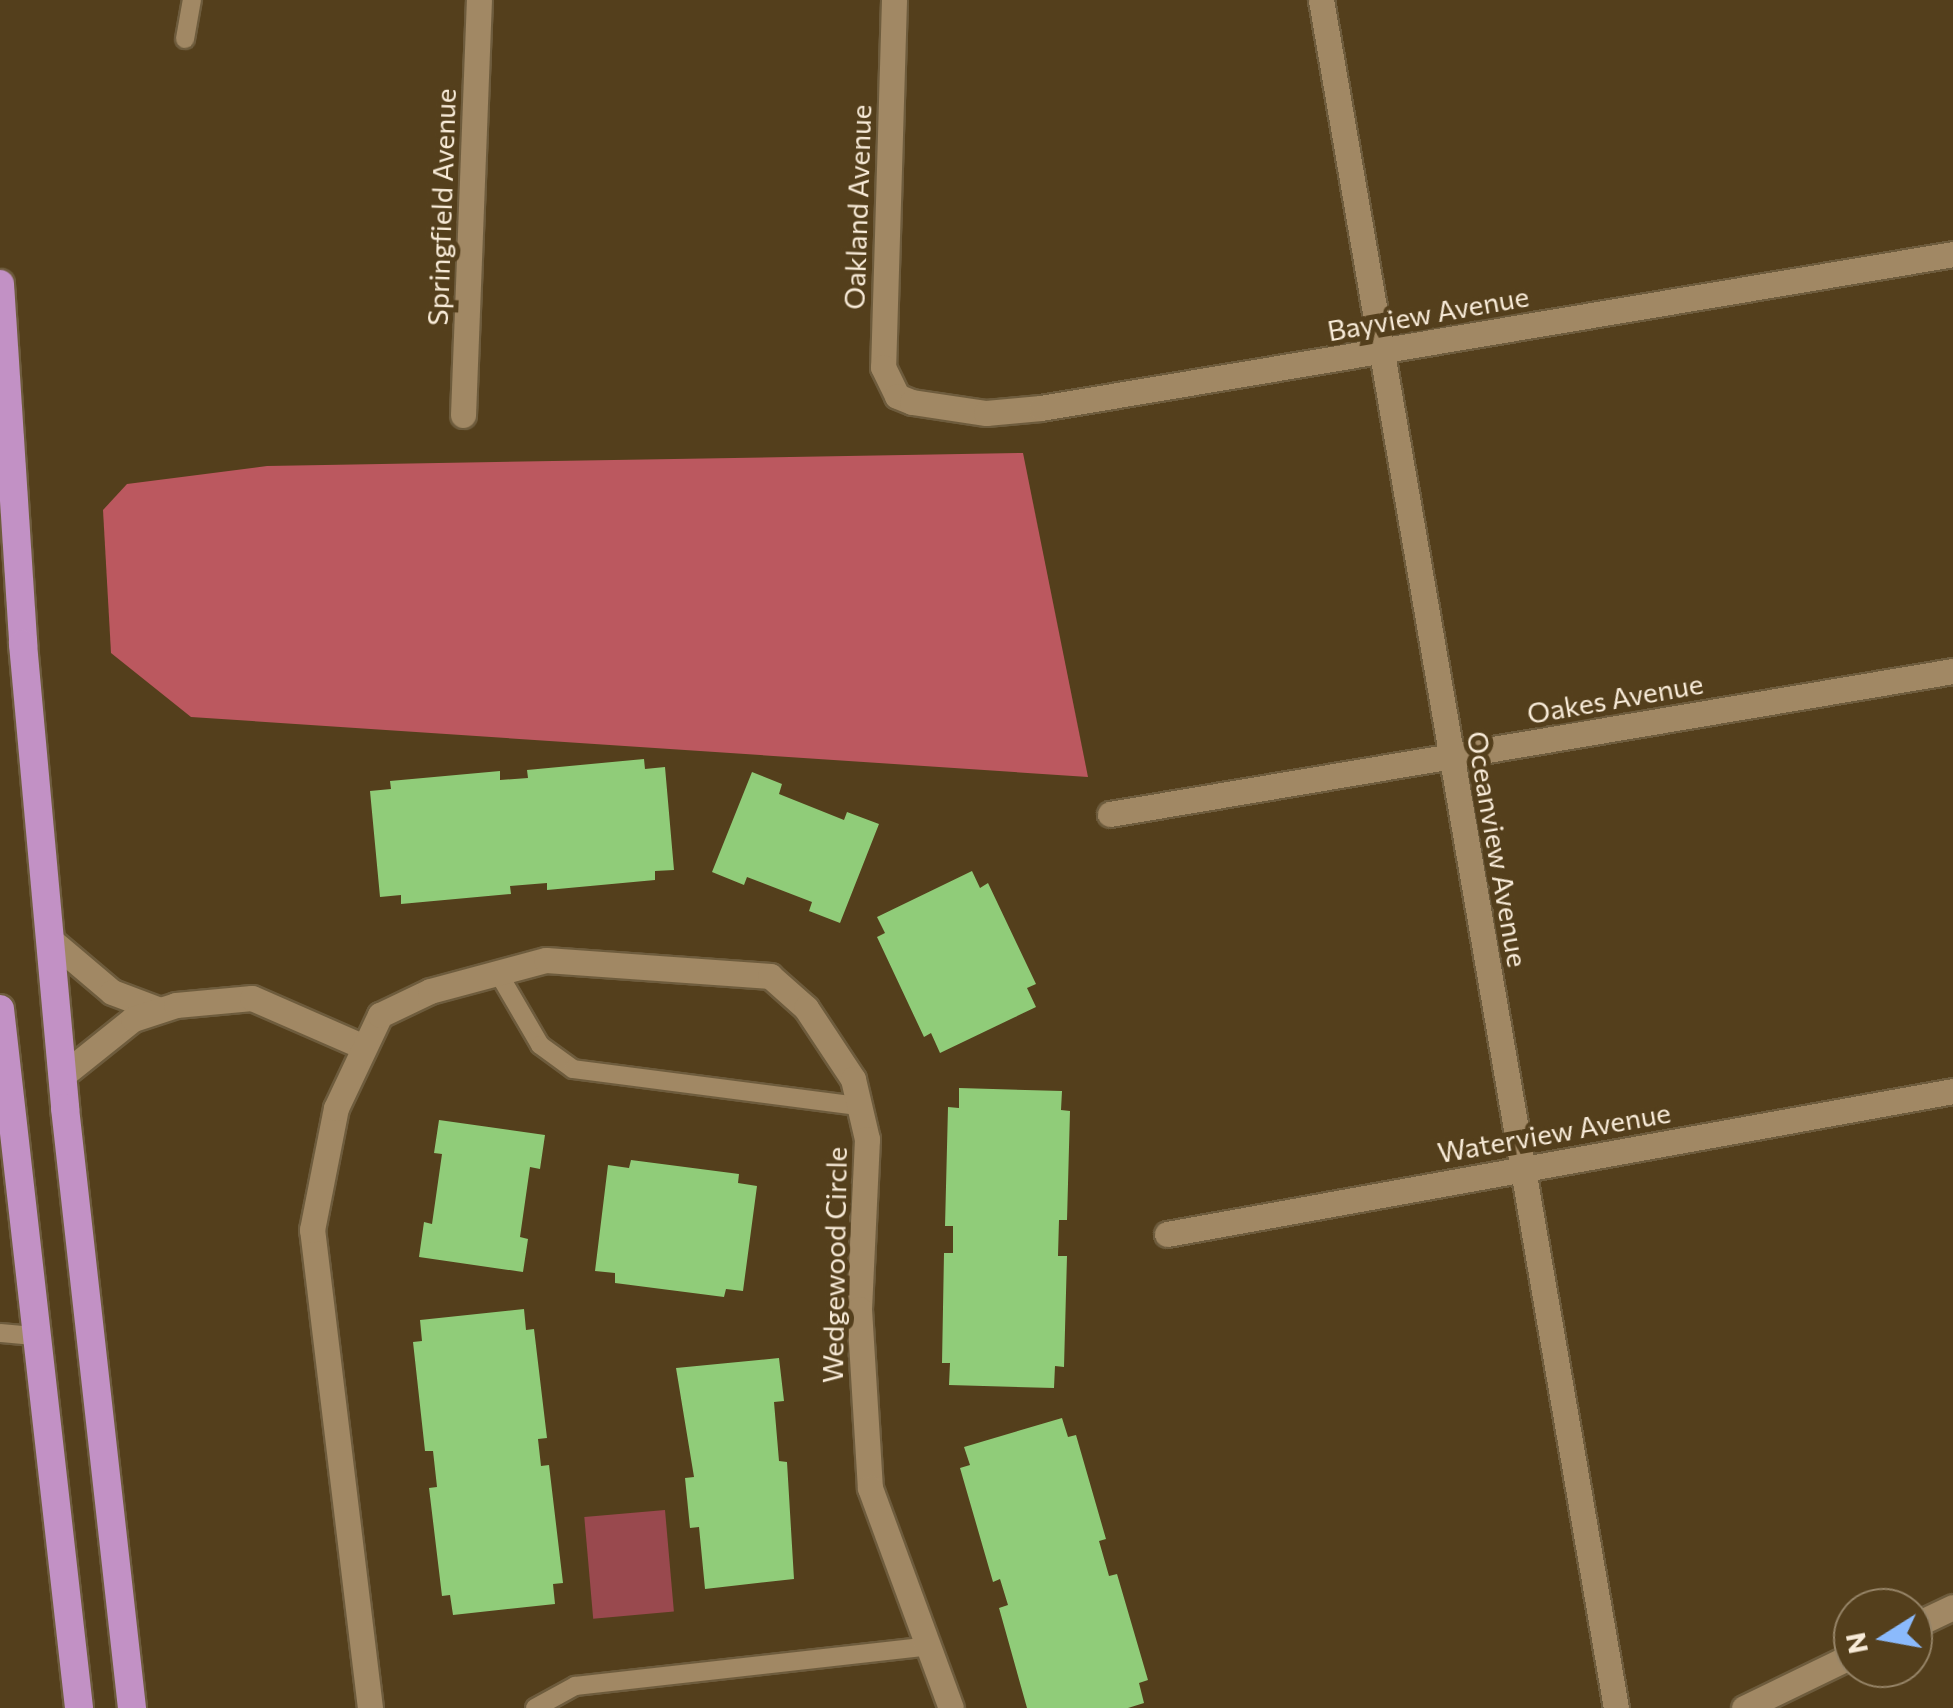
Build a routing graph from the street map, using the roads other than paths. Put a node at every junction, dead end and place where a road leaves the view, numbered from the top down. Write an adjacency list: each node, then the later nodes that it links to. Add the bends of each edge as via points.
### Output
1 (192, 0): 5 (lane)
2 (479, 0): 10 (street, Springfield Avenue)
3 (894, 0): 9 (street, Oakland Avenue, via 883,366 897,396)
4 (1321, 0): 8 (street, Oceanview Avenue)
5 (185, 39)
6 (1953, 254): 8 (street, Bayview Avenue)
7 (0, 284): 14 (highway, via 23,644)
8 (1381, 352): 9 (street, Bayview Avenue, via 1041,408 986,413); 12 (street, Oceanview Avenue)
9 (912, 402)
10 (464, 415)
11 (1953, 671): 12 (street, Oakes Avenue)
12 (1452, 756): 13 (street, Oakes Avenue); 23 (street, Oceanview Avenue)
13 (1110, 814)
14 (53, 942): 17 (street, via 90,979); 19 (highway)
15 (497, 971): 18 (street, Wedgewood Circle, via 380,1015); 21 (lane, via 540,1045 572,1069); 21 (street, Wedgewood Circle, via 546,960 770,976 806,1008 854,1080)
16 (0, 1009): 22 (highway)
17 (160, 1010): 18 (street, via 252,998); 19 (street, via 96,1044)
18 (364, 1047): 31 (street, Wedgewood Circle, via 336,1108 312,1230)
19 (63, 1075): 30 (highway)
20 (1953, 1092): 23 (street, Waterview Avenue)
21 (859, 1106): 27 (street, Wedgewood Circle, via 867,1139 859,1308 870,1488)
22 (5, 1110): 26 (highway)
23 (1521, 1167): 24 (street, Waterview Avenue); 34 (street, Oceanview Avenue)
24 (1167, 1234)
25 (0, 1333): 26 (lane)
26 (36, 1336): 29 (highway)
27 (929, 1646): 32 (lane, via 575,1686); 33 (street, Wedgewood Circle)
28 (1833, 1665): 35 (street)
29 (79, 1708)
30 (132, 1708)
31 (370, 1708)
32 (535, 1708)
33 (950, 1708)
34 (1616, 1708)
35 (1744, 1708)

